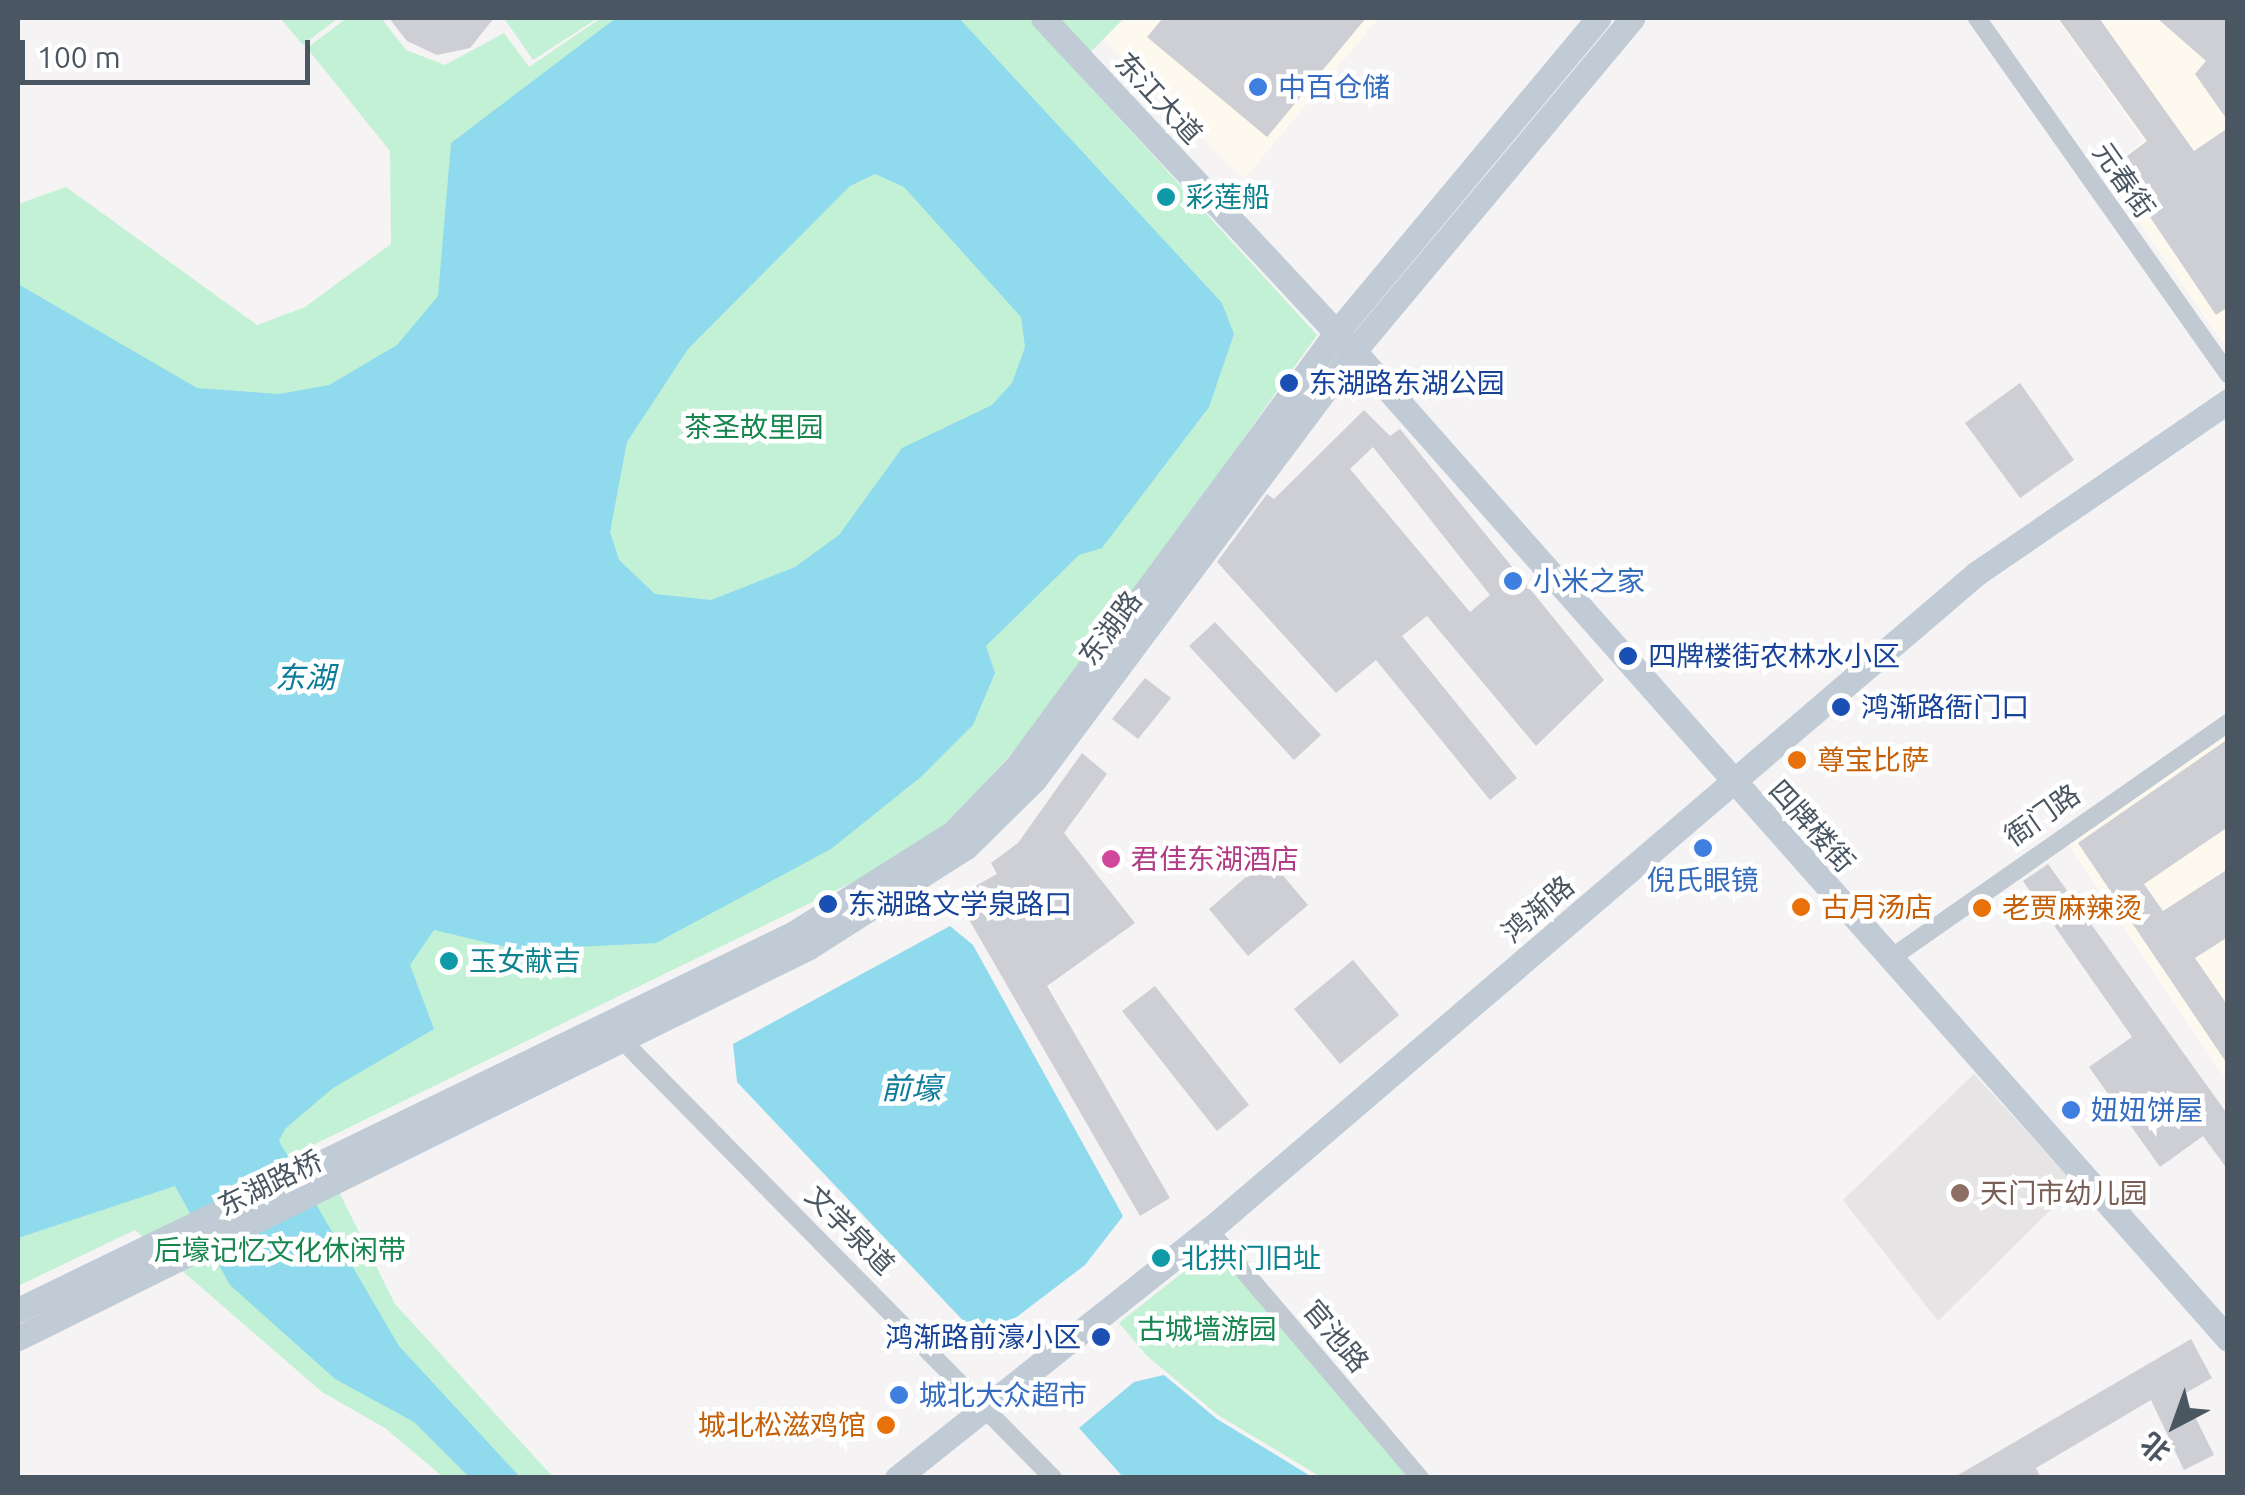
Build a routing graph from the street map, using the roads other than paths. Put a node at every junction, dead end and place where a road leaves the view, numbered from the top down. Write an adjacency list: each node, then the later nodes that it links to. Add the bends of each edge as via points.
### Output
1 (1043, 18): 5 (street, 东江大道)
2 (1598, 18): 5 (street, 东湖路)
3 (1632, 18): 5 (street, 东湖路)
4 (1977, 18): 6 (street, 元春街)
5 (1345, 342): 9 (street, 四牌楼街); 11 (street, 东湖路, via 976,813 825,916)
6 (2228, 374)
7 (2228, 401): 9 (street, 鸿渐路, via 1977,573)
8 (2228, 722): 10 (street, 衙门路)
9 (1732, 783): 10 (street, 四牌楼街); 13 (street, 鸿渐路)
10 (1891, 958): 16 (street, 四牌楼街)
11 (615, 1033): 12 (street, 东湖路); 17 (street, 文学泉道)
12 (489, 1096): 14 (street, 东湖路桥); 15 (street, 东湖路桥)
13 (1210, 1230): 17 (street, 鸿渐路); 20 (street, 官池路)
14 (18, 1310)
15 (18, 1338)
16 (2228, 1339)
17 (988, 1408): 18 (street, 鸿渐路); 19 (street, 文学泉道)
18 (897, 1478)
19 (1053, 1478)
20 (1420, 1478)

